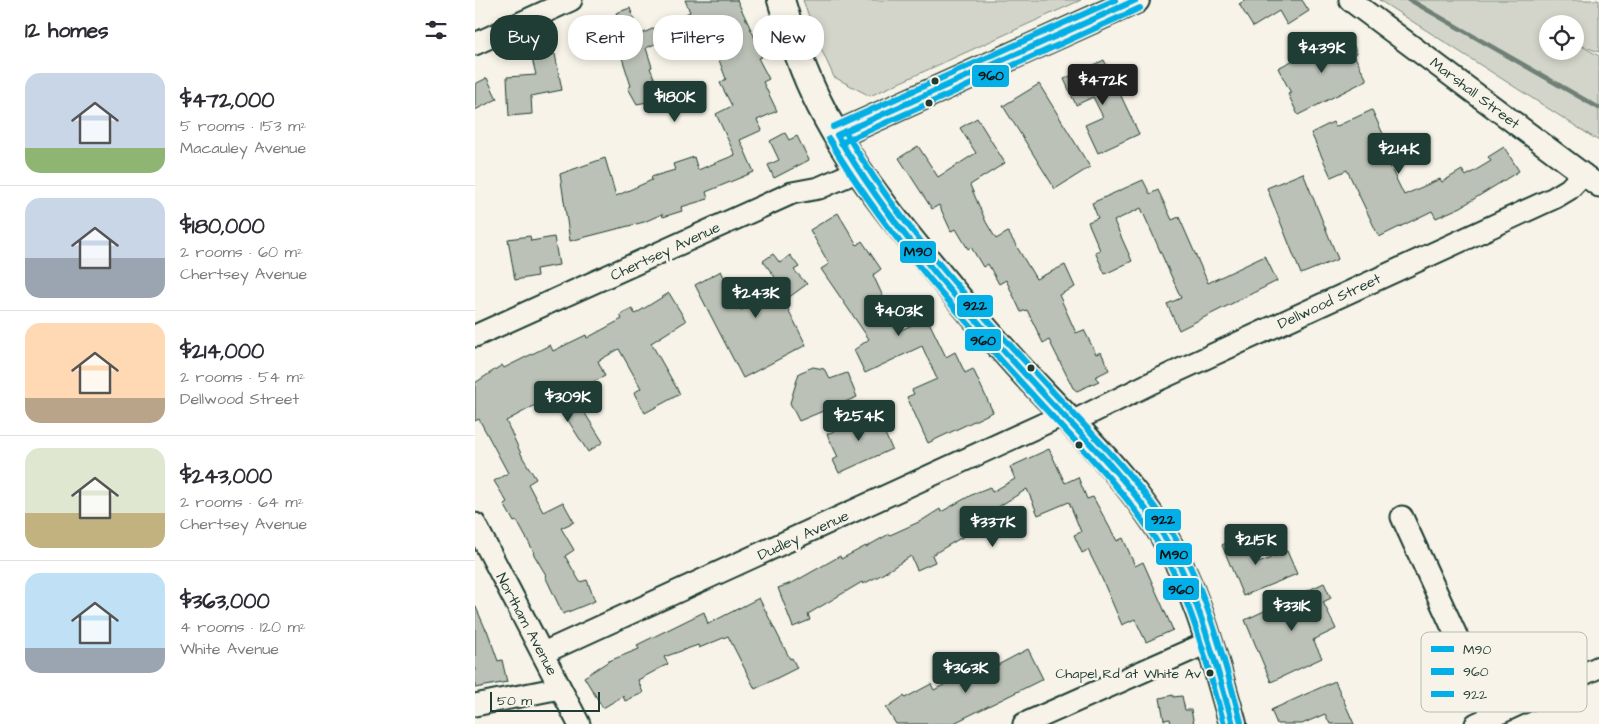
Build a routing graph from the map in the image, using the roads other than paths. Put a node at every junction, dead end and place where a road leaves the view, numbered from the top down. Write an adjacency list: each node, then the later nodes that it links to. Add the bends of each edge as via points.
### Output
1 (571, 0): 5 (street)
2 (781, 0): 6 (main road, via 804,71)
3 (1136, 0): 6 (main road)
4 (1350, 0): 8 (street, Marshall Street)
5 (475, 44)
6 (837, 135): 7 (main road)
7 (857, 171): 9 (street, Chertsey Avenue, via 819,188 792,193); 10 (main road, via 968,311)
8 (1591, 180): 10 (street, Dellwood Street)
9 (475, 336)
10 (1067, 419): 14 (main road, via 1127,485 1163,535 1190,587); 15 (street, Dudley Avenue)
11 (1403, 517): 13 (street)
12 (475, 524): 15 (street, Northam Avenue)
13 (1449, 632)
14 (1209, 642): 23 (street); 24 (main road)
15 (543, 653): 18 (street, Northam Avenue)
16 (1599, 668): 17 (street)
17 (1587, 673)
18 (560, 688): 19 (street); 22 (street, Northam Avenue)
19 (475, 705)
20 (1502, 712): 21 (street)
21 (1484, 720)
22 (579, 724)
23 (1024, 724)
24 (1233, 724)

